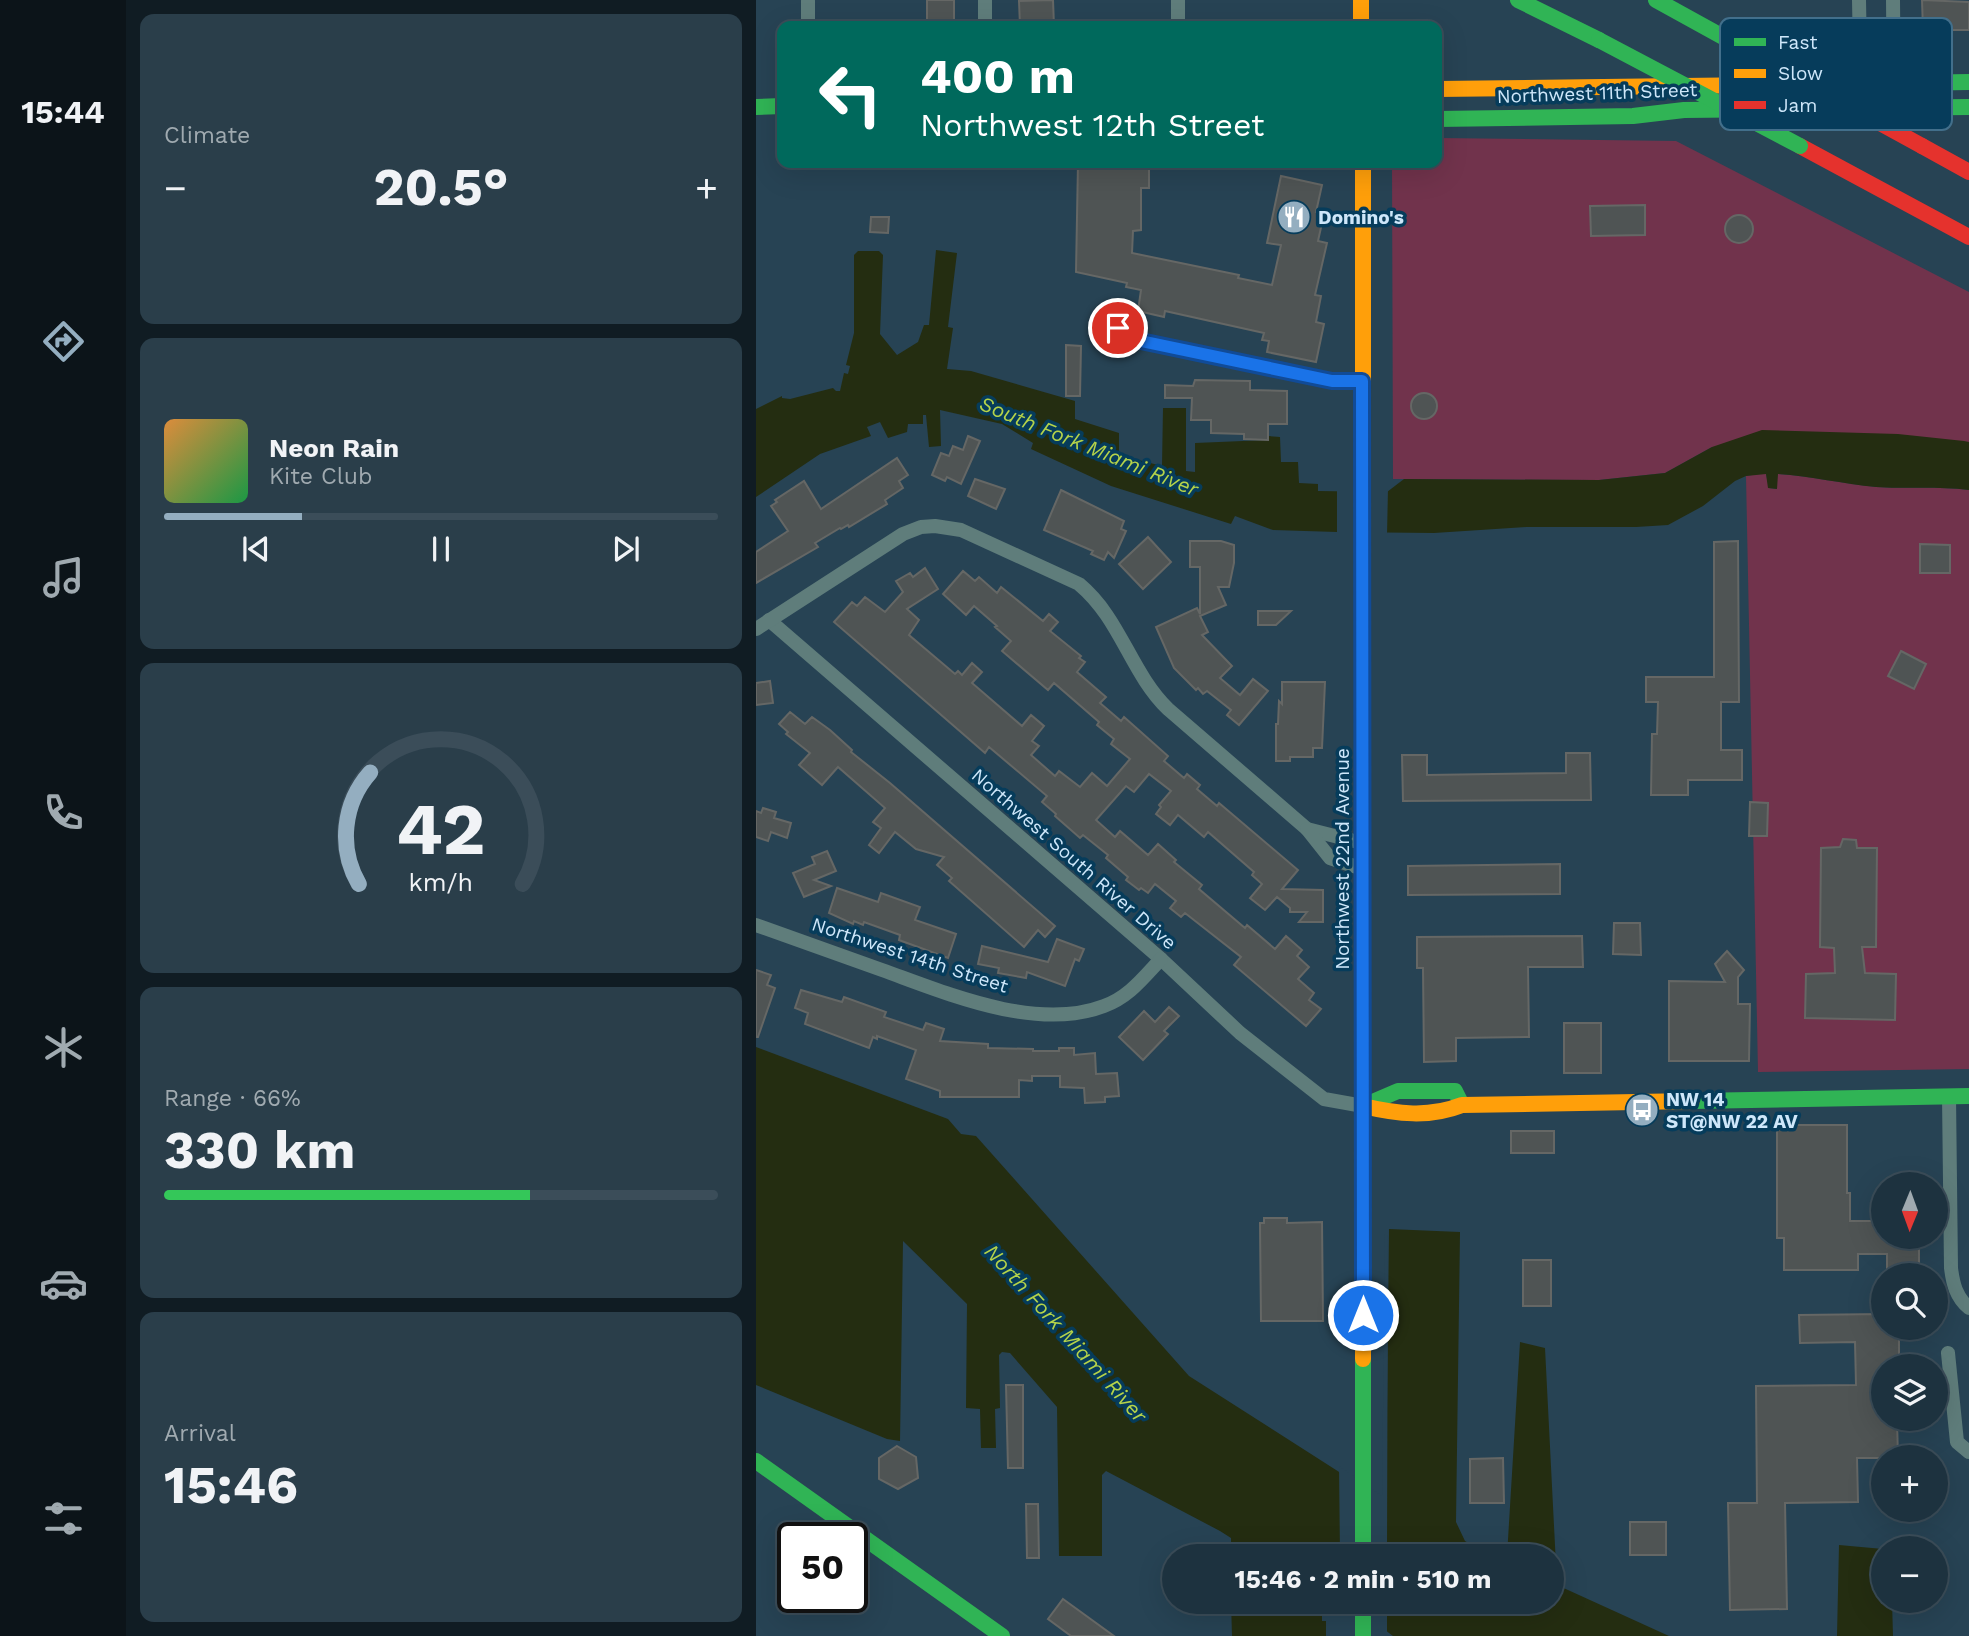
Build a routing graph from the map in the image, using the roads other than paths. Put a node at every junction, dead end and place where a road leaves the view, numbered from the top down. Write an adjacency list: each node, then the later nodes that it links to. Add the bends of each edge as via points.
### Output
1 (985, 0): 12 (street)
2 (1178, 0): 13 (street)
3 (1361, 0): 14 (main road)
4 (1518, 0): 18 (main road, bridge)
5 (1656, 0): 15 (main road, bridge)
6 (1860, 0): 9 (street)
7 (1893, 0): 10 (street)
8 (808, 1): 11 (street)
9 (1860, 18)
10 (1893, 18)
11 (808, 21)
12 (985, 21)
13 (1178, 21)
14 (1362, 21)
15 (1720, 35)
16 (1720, 86): 17 (main road, Northwest 11th Street)
17 (1442, 89)
18 (1720, 104)
19 (777, 106): 20 (main road)
20 (756, 107)
21 (1720, 110): 22 (main road, Northwest 11th Street)
22 (1442, 119)
23 (1770, 130): 27 (main road, bridge)
24 (1893, 130): 26 (main road, bridge)
25 (1363, 168): 29 (main road, Northwest 22nd Avenue)
26 (1969, 172)
27 (1969, 237)
28 (1100, 316): 29 (street, via 1136,340 1332,381)
29 (1362, 381): 33 (main road, Northwest 22nd Avenue)
30 (769, 620): 31 (street); 32 (street, via 903,534 935,526 978,536 1079,584 1092,595 1108,613 1159,700); 36 (street, Northwest South River Drive)
31 (756, 629)
32 (1307, 829): 33 (street); 34 (street, via 1330,858)
33 (1362, 843): 34 (main road, Northwest 22nd Avenue)
34 (1363, 869): 40 (main road, Northwest 22nd Avenue)
35 (756, 925): 36 (street, Northwest 14th Street, via 972,1000 1026,1012 1068,1013 1101,1007 1124,996)
36 (1161, 959): 40 (street, Northwest South River Drive, via 1240,1032 1316,1093)
37 (1949, 1096): 38 (main road); 39 (main road); 41 (street, via 1951,1268)
38 (1969, 1096)
39 (1462, 1105): 40 (main road, via 1450,1111 1395,1115); 40 (main road, via 1455,1091 1398,1091)
40 (1363, 1107): 45 (main road, Northwest 22nd Avenue)
41 (1965, 1305)
42 (1948, 1353): 43 (street, via 1957,1442)
43 (1969, 1452)
44 (756, 1461): 47 (main road)
45 (1363, 1544)
46 (1363, 1614): 48 (main road)
47 (1002, 1636)
48 (1363, 1636)

